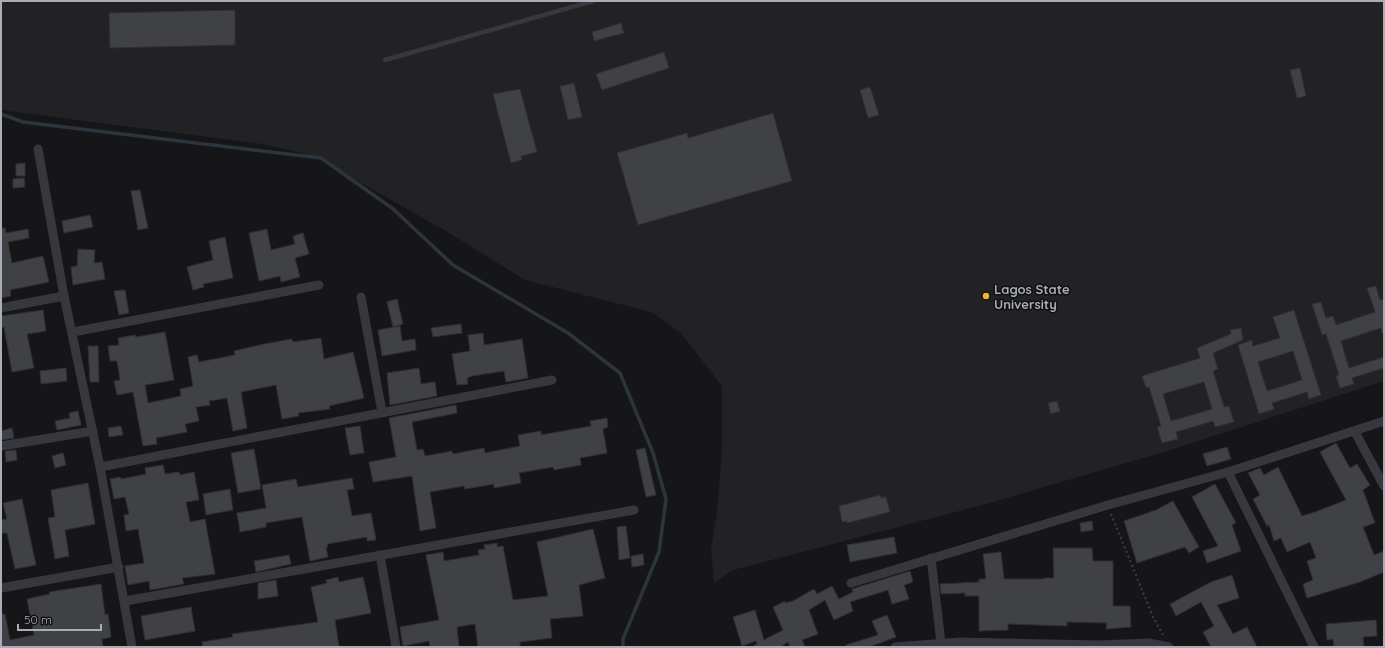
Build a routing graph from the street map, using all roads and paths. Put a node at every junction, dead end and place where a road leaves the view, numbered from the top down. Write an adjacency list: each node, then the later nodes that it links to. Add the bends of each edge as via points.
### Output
1 (593, 1): 2 (lane)
2 (385, 60)
3 (38, 149): 5 (street)
4 (319, 285): 8 (street)
5 (64, 296): 7 (street); 8 (street)
6 (361, 297): 10 (street)
7 (1, 308)
8 (73, 332): 12 (street)
9 (552, 380): 10 (street)
10 (382, 412): 15 (street)
11 (1384, 422): 13 (street)
12 (93, 431): 14 (street); 15 (street)
13 (1355, 432): 16 (street); 17 (street)
14 (1, 446)
15 (100, 466): 22 (street)
16 (1228, 472): 18 (street); 33 (street)
17 (1384, 486)
18 (1108, 505): 21 (street); 32 (path, via 1153,617)
19 (634, 510): 20 (street)
20 (380, 555): 25 (street); 30 (street)
21 (931, 558): 23 (street); 26 (street)
22 (118, 566): 24 (street); 25 (street)
23 (851, 583)
24 (1, 588)
25 (125, 601): 29 (street)
26 (941, 643): 27 (street); 31 (street)
27 (977, 645): 28 (street)
28 (1099, 646): 32 (street, via 1149,643)
29 (132, 647)
30 (396, 647)
31 (895, 647)
32 (1169, 647)
33 (1314, 647)

